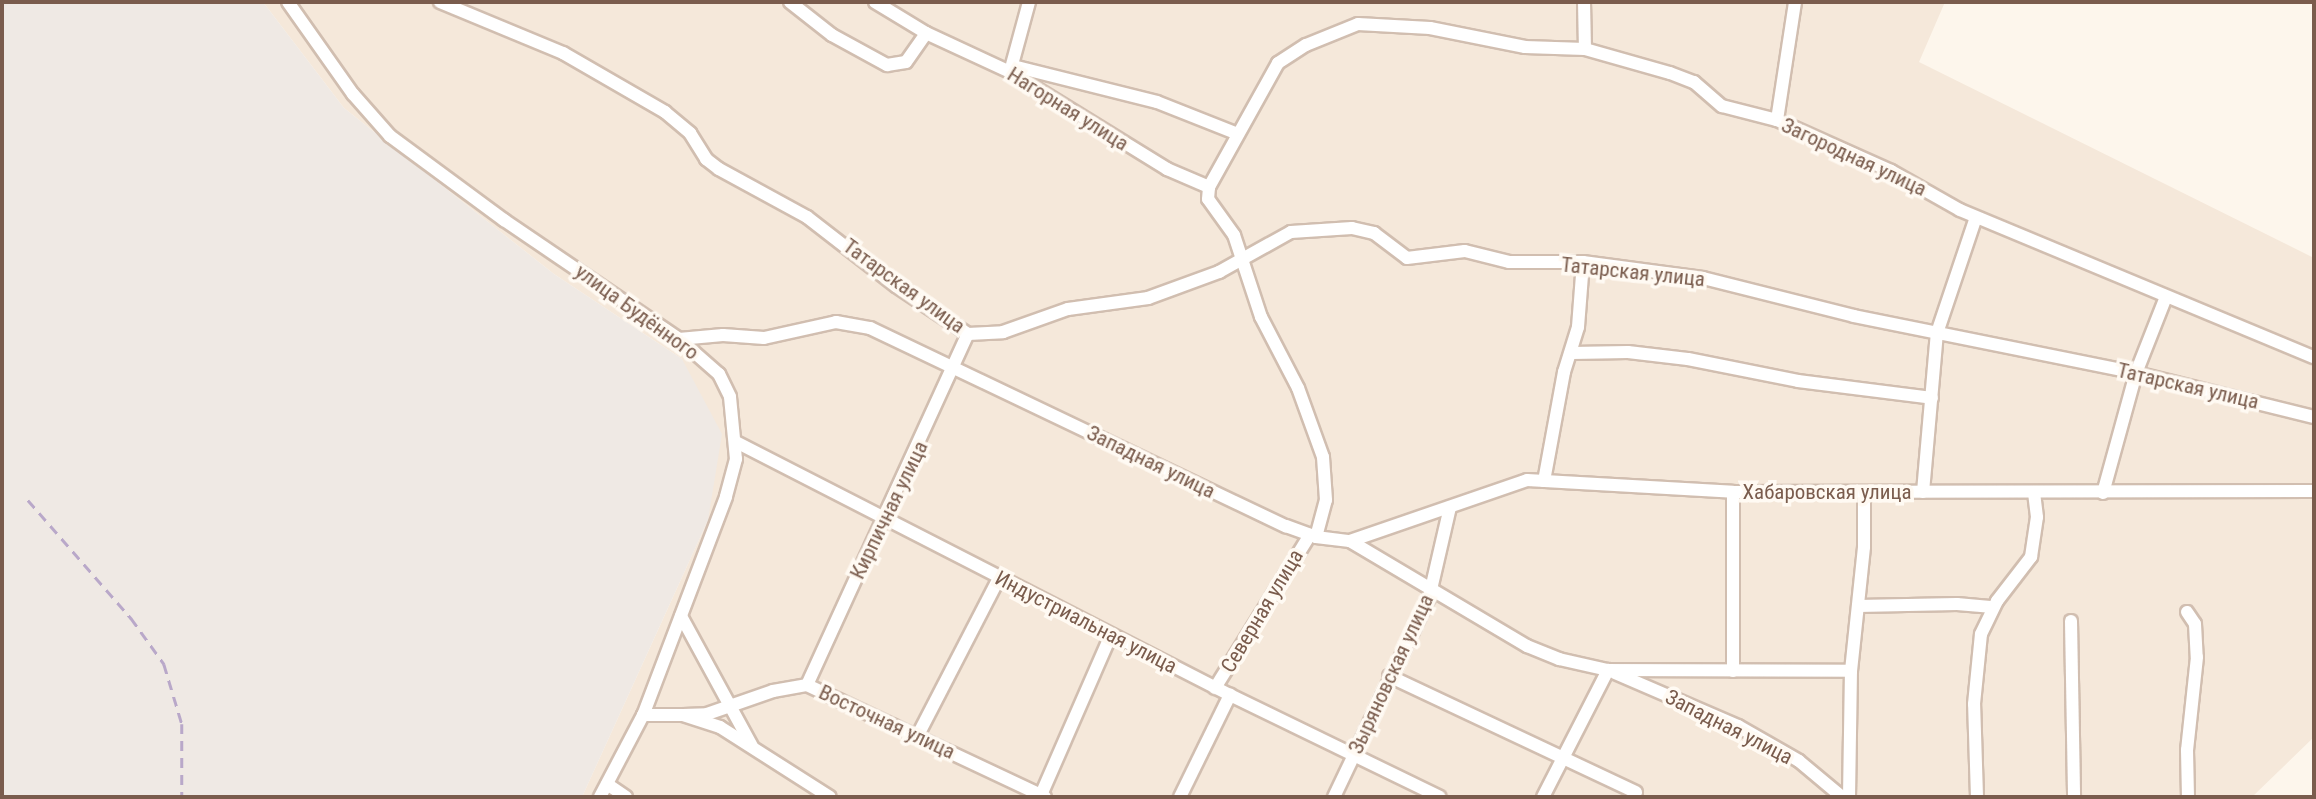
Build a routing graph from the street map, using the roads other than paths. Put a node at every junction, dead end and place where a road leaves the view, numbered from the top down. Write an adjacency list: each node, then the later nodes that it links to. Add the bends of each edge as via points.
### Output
1 (288, 2): 20 (street, улица Будённого, via 353,94 390,136)
2 (440, 2): 19 (street, Татарская улица, via 563,53 665,112 690,133 706,159 719,169 807,216 896,286)
3 (790, 2): 8 (street, via 832,35 887,65 906,62)
4 (875, 2): 8 (street, Нагорная улица)
5 (1029, 2): 10 (street)
6 (1584, 2): 9 (street)
7 (1795, 2): 11 (street)
8 (926, 33): 10 (street, Нагорная улица)
9 (1584, 49): 11 (street, Загородная улица, via 1670,73 1694,82 1722,106); 12 (street, Загородная улица, via 1525,47 1430,28 1358,24 1306,45 1278,63)
10 (1012, 69): 12 (street, via 1157,102); 13 (street, Нагорная улица, via 1167,169)
11 (1777, 120): 14 (street, Загородная улица, via 1891,171)
12 (1238, 134): 13 (street, Загородная улица)
13 (1209, 187): 15 (street, Северная улица, via 1208,199 1234,235)
14 (1976, 217): 17 (street, Загородная улица); 18 (street)
15 (1242, 259): 16 (street, Татарская улица, via 1291,232 1340,228 1374,233 1406,258 1465,251 1509,262); 19 (street, Татарская улица, via 1148,298 1068,309 1003,332); 37 (street, Северная улица, via 1261,317 1298,388 1323,457 1326,500)
16 (1583, 262): 18 (street, Татарская улица, via 1703,278); 21 (street)
17 (2166, 297): 22 (street, Загородная улица); 24 (street)
18 (1937, 333): 24 (street, Татарская улица); 25 (street)
19 (968, 334): 23 (street, Кирпичная улица)
20 (679, 339): 23 (street, Западная улица, via 764,338 852,322); 27 (street, улица Будённого, via 719,374 730,397)
21 (1572, 353): 25 (street, via 1628,352 1688,359 1798,381); 28 (street, via 1563,372)
22 (2314, 357)
23 (956, 369): 36 (street, Кирпичная улица); 37 (street, Западная улица)
24 (2136, 373): 26 (street, Татарская улица); 34 (street)
25 (1932, 398): 31 (street)
26 (2314, 417)
27 (736, 442): 36 (street, Индустриальная улица); 44 (street, улица Будённого, via 726,497)
28 (1544, 481): 30 (street, Хабаровская улица); 35 (street, Хабаровская улица, via 1511,483)
29 (2314, 491): 34 (street, Хабаровская улица)
30 (1733, 492): 32 (street, Хабаровская улица); 48 (street)
31 (1923, 492): 32 (street, Хабаровская улица); 33 (street, Хабаровская улица)
32 (1864, 493): 41 (street)
33 (2034, 494): 34 (street, Хабаровская улица); 42 (street, via 2037,517 2031,557)
34 (2103, 494)
35 (1450, 507): 38 (street, Хабаровская улица); 40 (street, Зыряновская улица)
36 (883, 519): 39 (street, Индустриальная улица); 51 (street, Кирпичная улица)
37 (1313, 536): 38 (street, Западная улица); 52 (street, Северная улица)
38 (1350, 541): 40 (street, Западная улица)
39 (999, 578): 46 (street, Индустриальная улица); 57 (street)
40 (1432, 587): 47 (street, Западная улица, via 1527,646); 50 (street, Зыряновская улица)
41 (1858, 606): 42 (street, via 1944,603); 49 (street)
42 (1993, 607): 74 (street, via 1981,634 1974,704)
43 (2188, 612): 76 (street, via 2194,624 2197,657 2187,750)
44 (681, 616): 54 (street); 55 (street, улица Будённого)
45 (2071, 621): 75 (street)
46 (1111, 635): 52 (street, Индустриальная улица); 64 (street)
47 (1608, 670): 48 (street, Западная улица); 60 (street); 72 (street, Западная улица, via 1738,726 1799,761)
48 (1733, 671): 49 (street, Западная улица)
49 (1851, 671): 73 (street)
50 (1389, 676): 59 (street, Зыряновская улица); 60 (street)
51 (807, 685): 54 (street, Восточная улица, via 773,691); 57 (street, Восточная улица)
52 (1215, 688): 53 (street, Индустриальная улица)
53 (1230, 695): 59 (street, Индустриальная улица); 68 (street, Северная улица)
54 (731, 707): 56 (street, Восточная улица); 58 (street)
55 (642, 715): 56 (street); 61 (street, улица Будённого)
56 (683, 715): 58 (street, via 720,727)
57 (918, 735): 62 (street, Восточная улица)
58 (752, 746): 67 (street)
59 (1353, 754): 69 (street, Зыряновская улица); 70 (street, Индустриальная улица)
60 (1561, 759): 63 (street); 71 (street)
61 (607, 784): 65 (street, улица Будённого); 66 (street)
62 (1015, 792): 64 (street, Восточная улица)
63 (1636, 792)
64 (1043, 796)
65 (600, 797)
66 (626, 797)
67 (830, 797)
68 (1180, 797)
69 (1334, 797)
70 (1440, 797)
71 (1543, 797)
72 (1842, 797)
73 (1849, 797)
74 (1977, 797)
75 (2074, 797)
76 (2188, 797)

